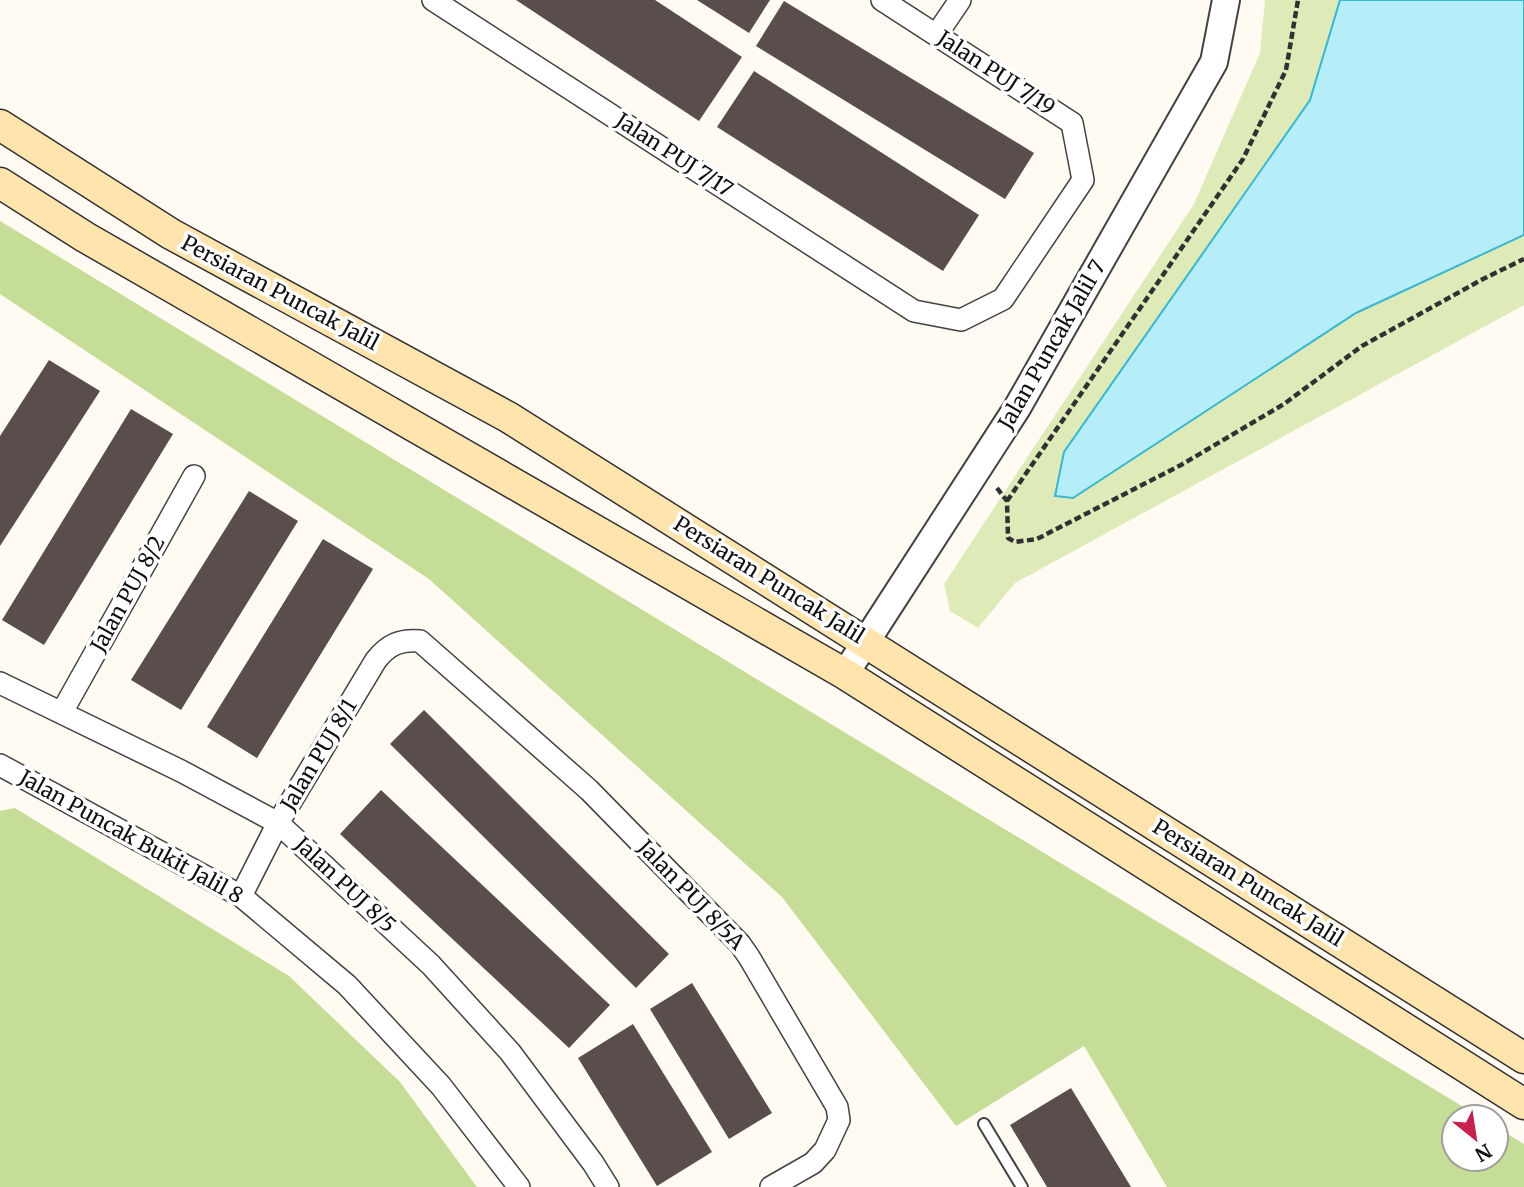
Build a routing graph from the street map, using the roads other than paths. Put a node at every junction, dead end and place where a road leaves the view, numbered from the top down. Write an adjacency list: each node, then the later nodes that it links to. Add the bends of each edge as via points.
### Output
1 (433, 0): 8 (street, Jalan PUJ 7/17)
2 (882, 0): 5 (street, Jalan PUJ 7/19)
3 (960, 0): 5 (street)
4 (1226, 0): 11 (street, Jalan Puncak Jalil 7, via 1214,62 1017,408)
5 (937, 34): 8 (street, Jalan PUJ 7/19, via 1072,123 1083,180 1003,299 961,320)
6 (0, 125): 11 (main road, Persiaran Puncak Jalil, via 171,234 509,417)
7 (0, 183): 12 (main road, Persiaran Puncak Jalil, via 85,237)
8 (914, 311)
9 (194, 476): 14 (street, Jalan PUJ 8/2)
10 (419, 641): 16 (street, Jalan PUJ 8/1, via 396,643 384,650); 23 (street, Jalan PUJ 8/5A, via 589,790 749,957 837,1107 839,1120 825,1150 813,1163)
11 (867, 642): 12 (street, Jalan Puncak Jalil 7); 18 (main road, Persiaran Puncak Jalil)
12 (845, 674): 19 (main road, Persiaran Puncak Jalil)
13 (0, 682): 14 (street, Jalan PUJ 8/5)
14 (62, 712): 16 (street, Jalan PUJ 8/5)
15 (0, 765): 17 (street, Jalan Puncak Bukit Jalil 8)
16 (278, 823): 17 (street, Jalan PUJ 8/1); 22 (street, Jalan PUJ 8/5, via 431,965 510,1052)
17 (242, 895): 21 (street, Jalan Puncak Bukit Jalil 8, via 347,985 441,1086)
18 (1524, 1058)
19 (1524, 1104)
20 (984, 1124): 24 (lane)
21 (519, 1187)
22 (608, 1187)
23 (771, 1187)
24 (1022, 1187)

